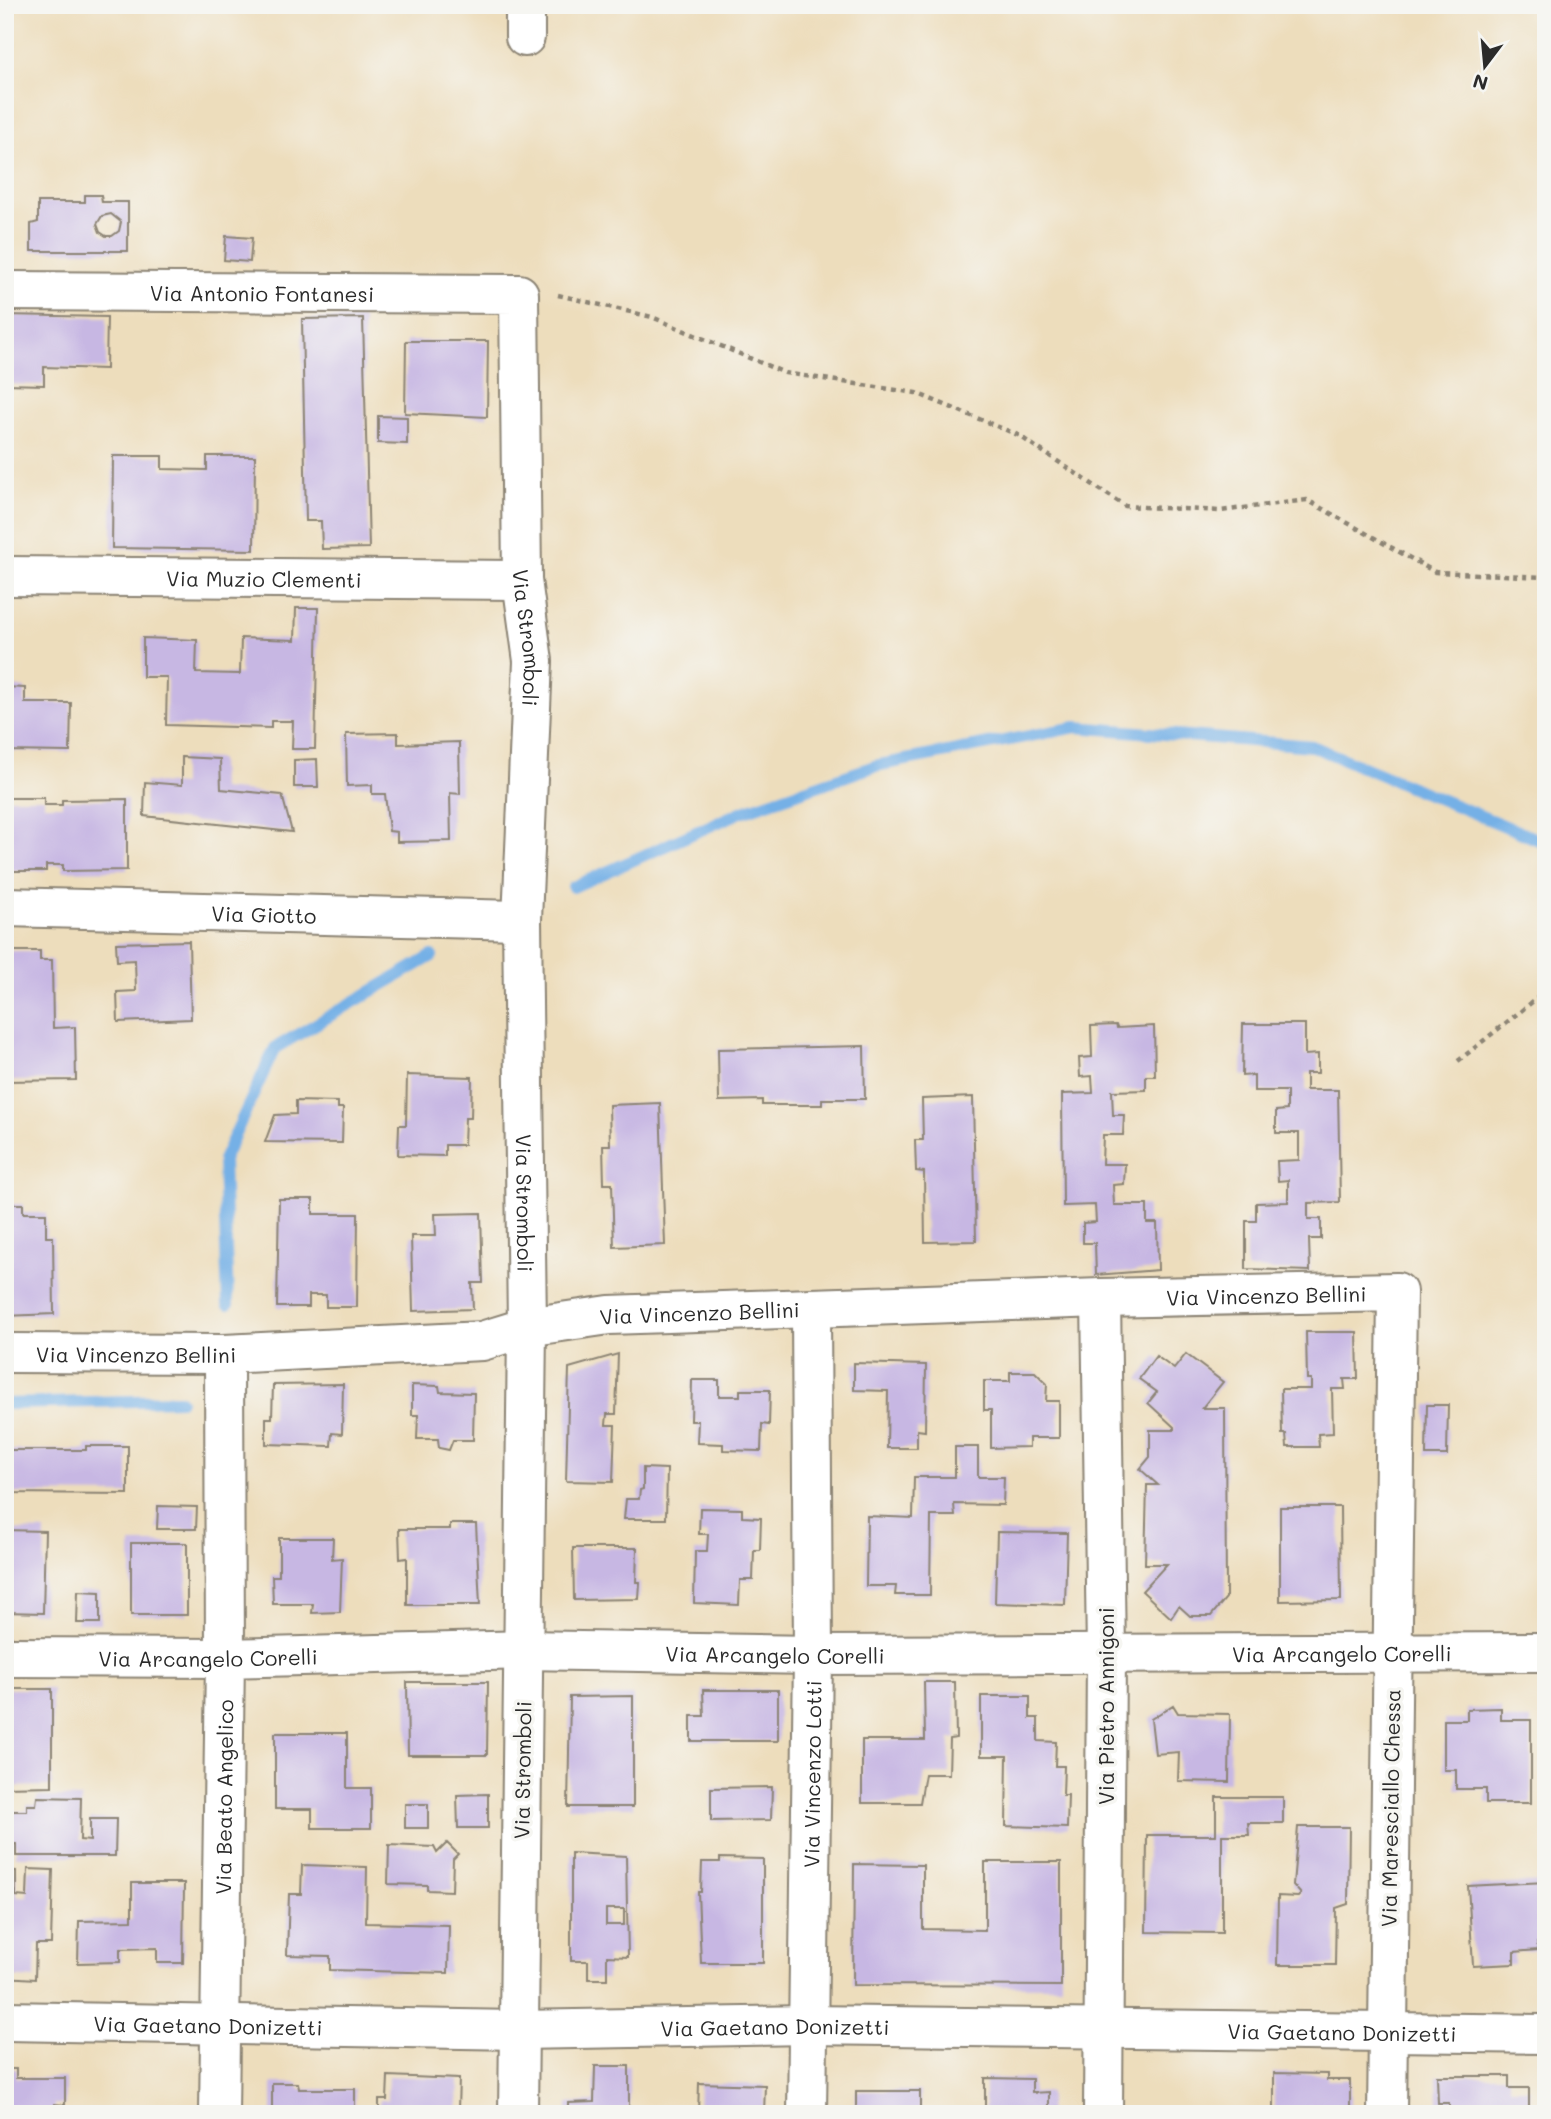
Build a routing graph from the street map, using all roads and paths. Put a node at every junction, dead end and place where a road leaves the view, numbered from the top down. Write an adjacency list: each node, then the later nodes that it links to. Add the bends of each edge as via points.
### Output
1 (5, 291): 2 (street, Via Antonio Fontanesi)
2 (519, 293): 4 (path, via 555,294 652,317 785,373 916,393 1018,435 1125,506 1220,511 1307,500 1436,572); 5 (street, Via Stromboli)
3 (5, 576): 5 (street, Via Muzio Clementi)
4 (1546, 577)
5 (522, 580): 7 (street, Via Stromboli, via 533,661)
6 (5, 907): 7 (street, Via Giotto)
7 (522, 920): 13 (street, Via Stromboli)
8 (1546, 991): 9 (path)
9 (1458, 1061)
10 (1397, 1292): 11 (street, Via Vincenzo Bellini); 17 (street, Via Maresciallo Chessa)
11 (1101, 1298): 12 (street, Via Vincenzo Bellini); 19 (street, Via Pietro Annigoni)
12 (811, 1309): 13 (street, Via Vincenzo Bellini, via 609,1315); 20 (street, Via Vincenzo Lotti)
13 (527, 1327): 15 (street, Via Vincenzo Bellini, via 482,1341); 16 (street, Via Stromboli)
14 (5, 1353): 15 (street, Via Vincenzo Bellini)
15 (224, 1354): 22 (street, Via Beato Angelico)
16 (523, 1650): 20 (street, Via Arcangelo Corelli); 22 (street, Via Arcangelo Corelli); 27 (street, Via Stromboli)
17 (1392, 1651): 18 (street, Via Arcangelo Corelli); 19 (street, Via Arcangelo Corelli); 28 (street, Via Maresciallo Chessa)
18 (1546, 1651)
19 (1106, 1654): 20 (street, Via Arcangelo Corelli); 26 (street, Via Pietro Annigoni)
20 (813, 1656): 25 (street, Via Vincenzo Lotti)
21 (5, 1657): 22 (street, Via Arcangelo Corelli)
22 (225, 1658): 24 (street, Via Beato Angelico)
23 (5, 2021): 24 (street, Via Gaetano Donizetti)
24 (218, 2024): 27 (street, Via Gaetano Donizetti); 30 (street, Via Beato Angelico)
25 (807, 2025): 26 (street, Via Gaetano Donizetti); 27 (street, Via Gaetano Donizetti); 32 (street, Via Vincenzo Lotti)
26 (1104, 2026): 28 (street, Via Gaetano Donizetti); 33 (street, Via Pietro Annigoni)
27 (519, 2030): 31 (street, Via Stromboli)
28 (1388, 2030): 29 (street, Via Gaetano Donizetti); 34 (street, Via Maresciallo Chessa)
29 (1546, 2034)
30 (219, 2114)
31 (518, 2114)
32 (807, 2114)
33 (1102, 2114)
34 (1387, 2114)

